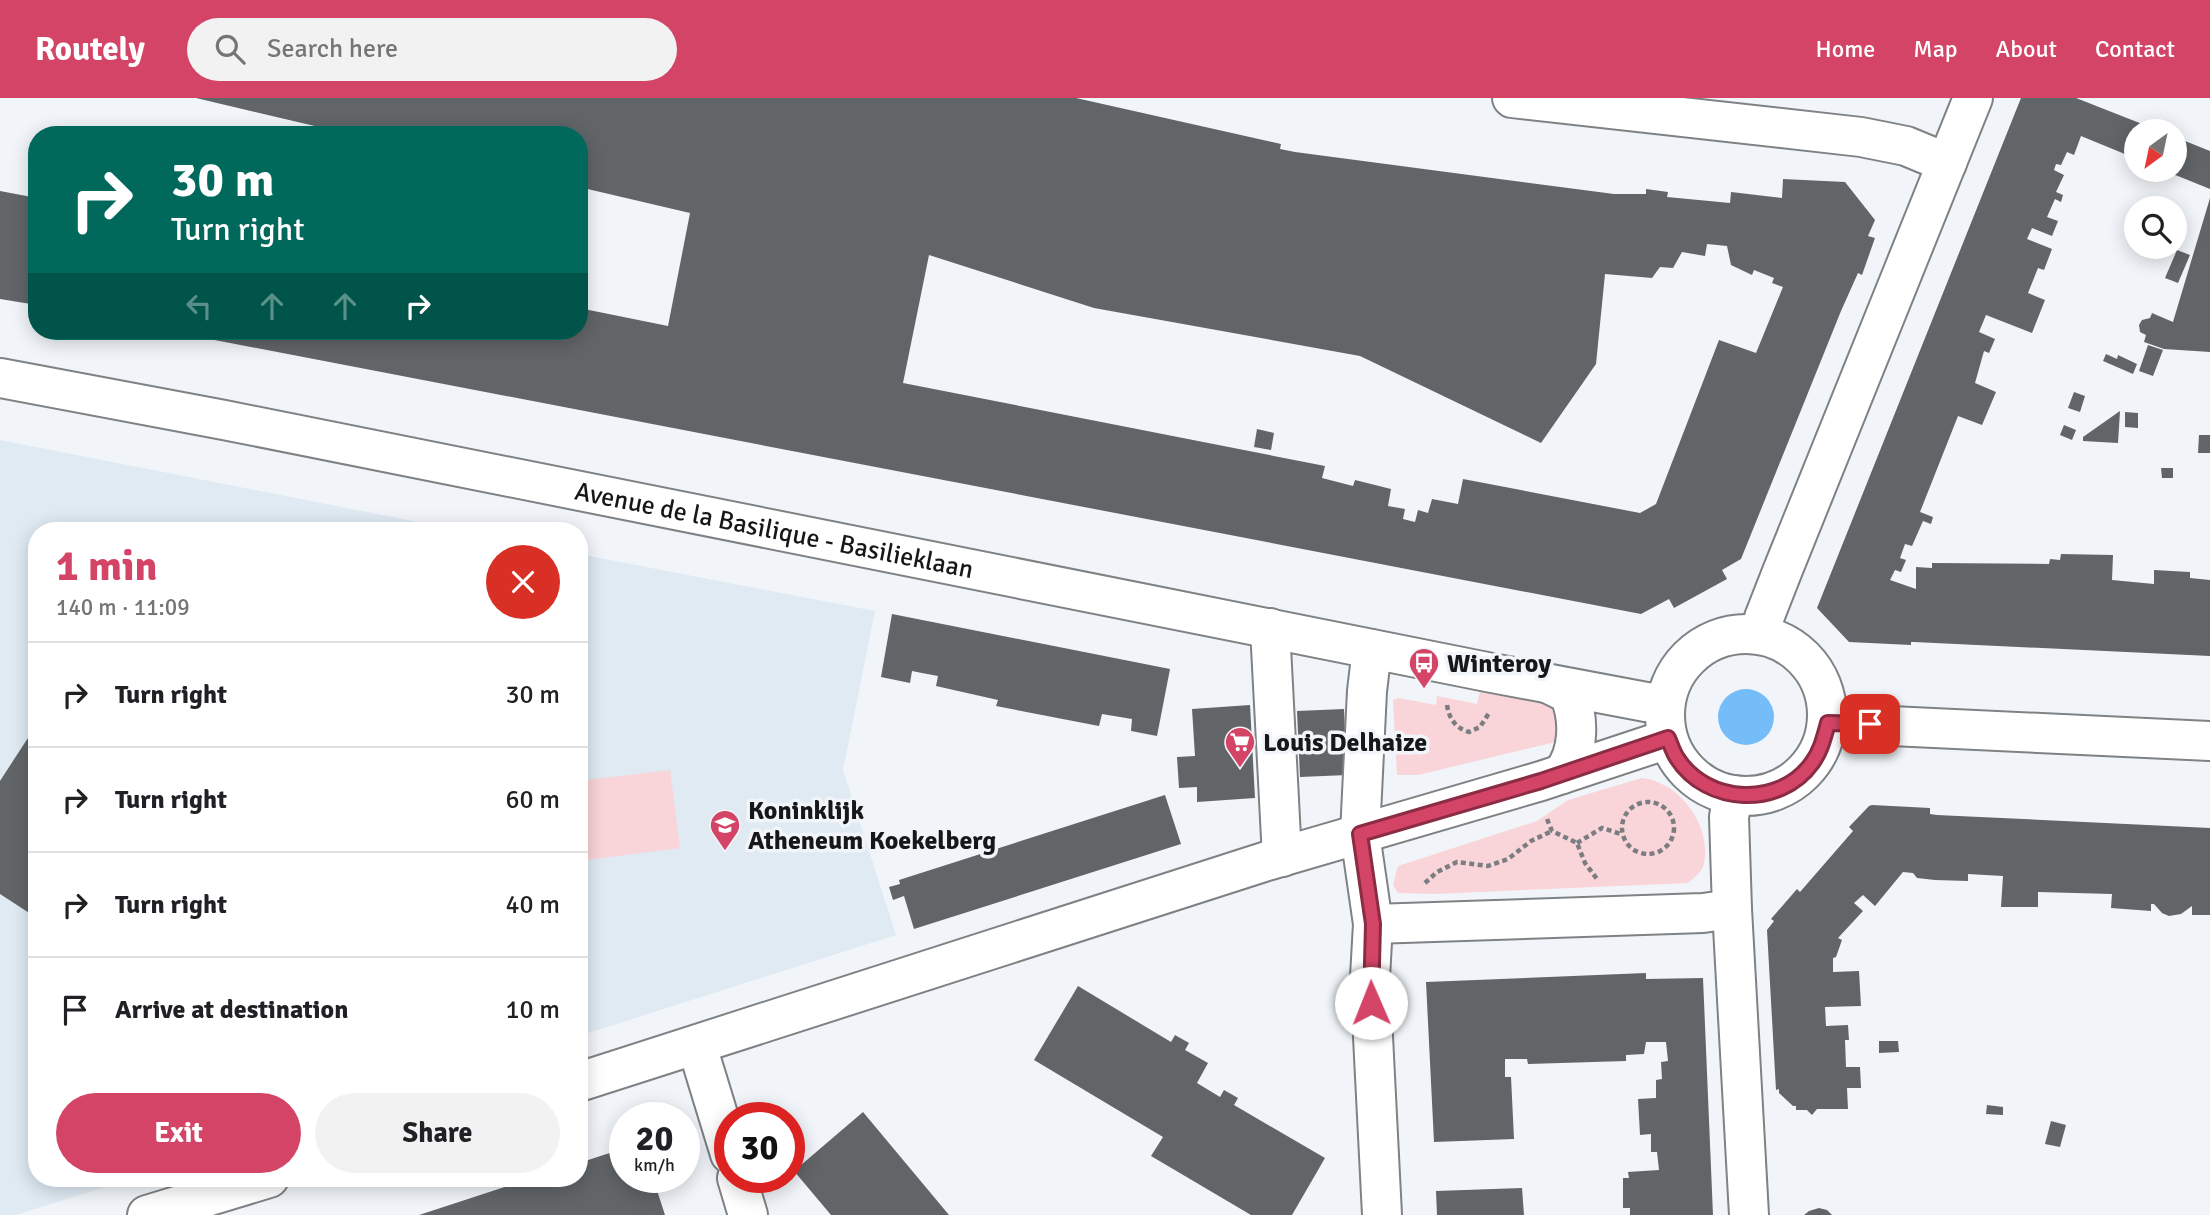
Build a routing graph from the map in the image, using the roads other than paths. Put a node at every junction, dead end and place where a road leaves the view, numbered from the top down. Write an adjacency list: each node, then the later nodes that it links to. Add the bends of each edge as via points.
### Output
1 (1512, 98): 3 (street, via 1861,137 1906,146)
2 (1973, 98): 3 (street)
3 (1947, 163): 6 (street)
4 (0, 379): 5 (street, Avenue de la Basilique - Basilieklaan)
5 (1270, 628): 7 (street, Avenue de la Basilique - Basilieklaan); 15 (street)
6 (1761, 634): 9 (street, via 1739,633 1699,648 1672,681); 10 (street, via 1804,656 1827,699)
7 (1372, 649): 8 (street, Avenue de la Basilique - Basilieklaan); 14 (street)
8 (1549, 684): 9 (street, Avenue de la Basilique - Basilieklaan, via 1646,702); 12 (street, Avenue de la Basilique - Basilieklaan, via 1569,694 1576,710 1575,748)
9 (1667, 721): 12 (street); 13 (street, via 1677,759 1712,789)
10 (1828, 723): 11 (street); 13 (street, via 1812,764 1796,779 1755,796)
11 (2210, 741)
12 (1562, 774): 14 (street)
13 (1733, 795): 16 (street, via 1729,817)
14 (1360, 834): 15 (street); 17 (street)
15 (1282, 857): 18 (street)
16 (1732, 909): 17 (street); 26 (street)
17 (1373, 924): 25 (street, via 1370,977)
18 (697, 1046): 19 (street); 20 (street)
19 (588, 1079)
20 (714, 1102)
21 (239, 1187): 23 (street)
22 (741, 1193): 24 (street)
23 (147, 1215)
24 (748, 1215)
25 (1382, 1215)
26 (1749, 1215)

